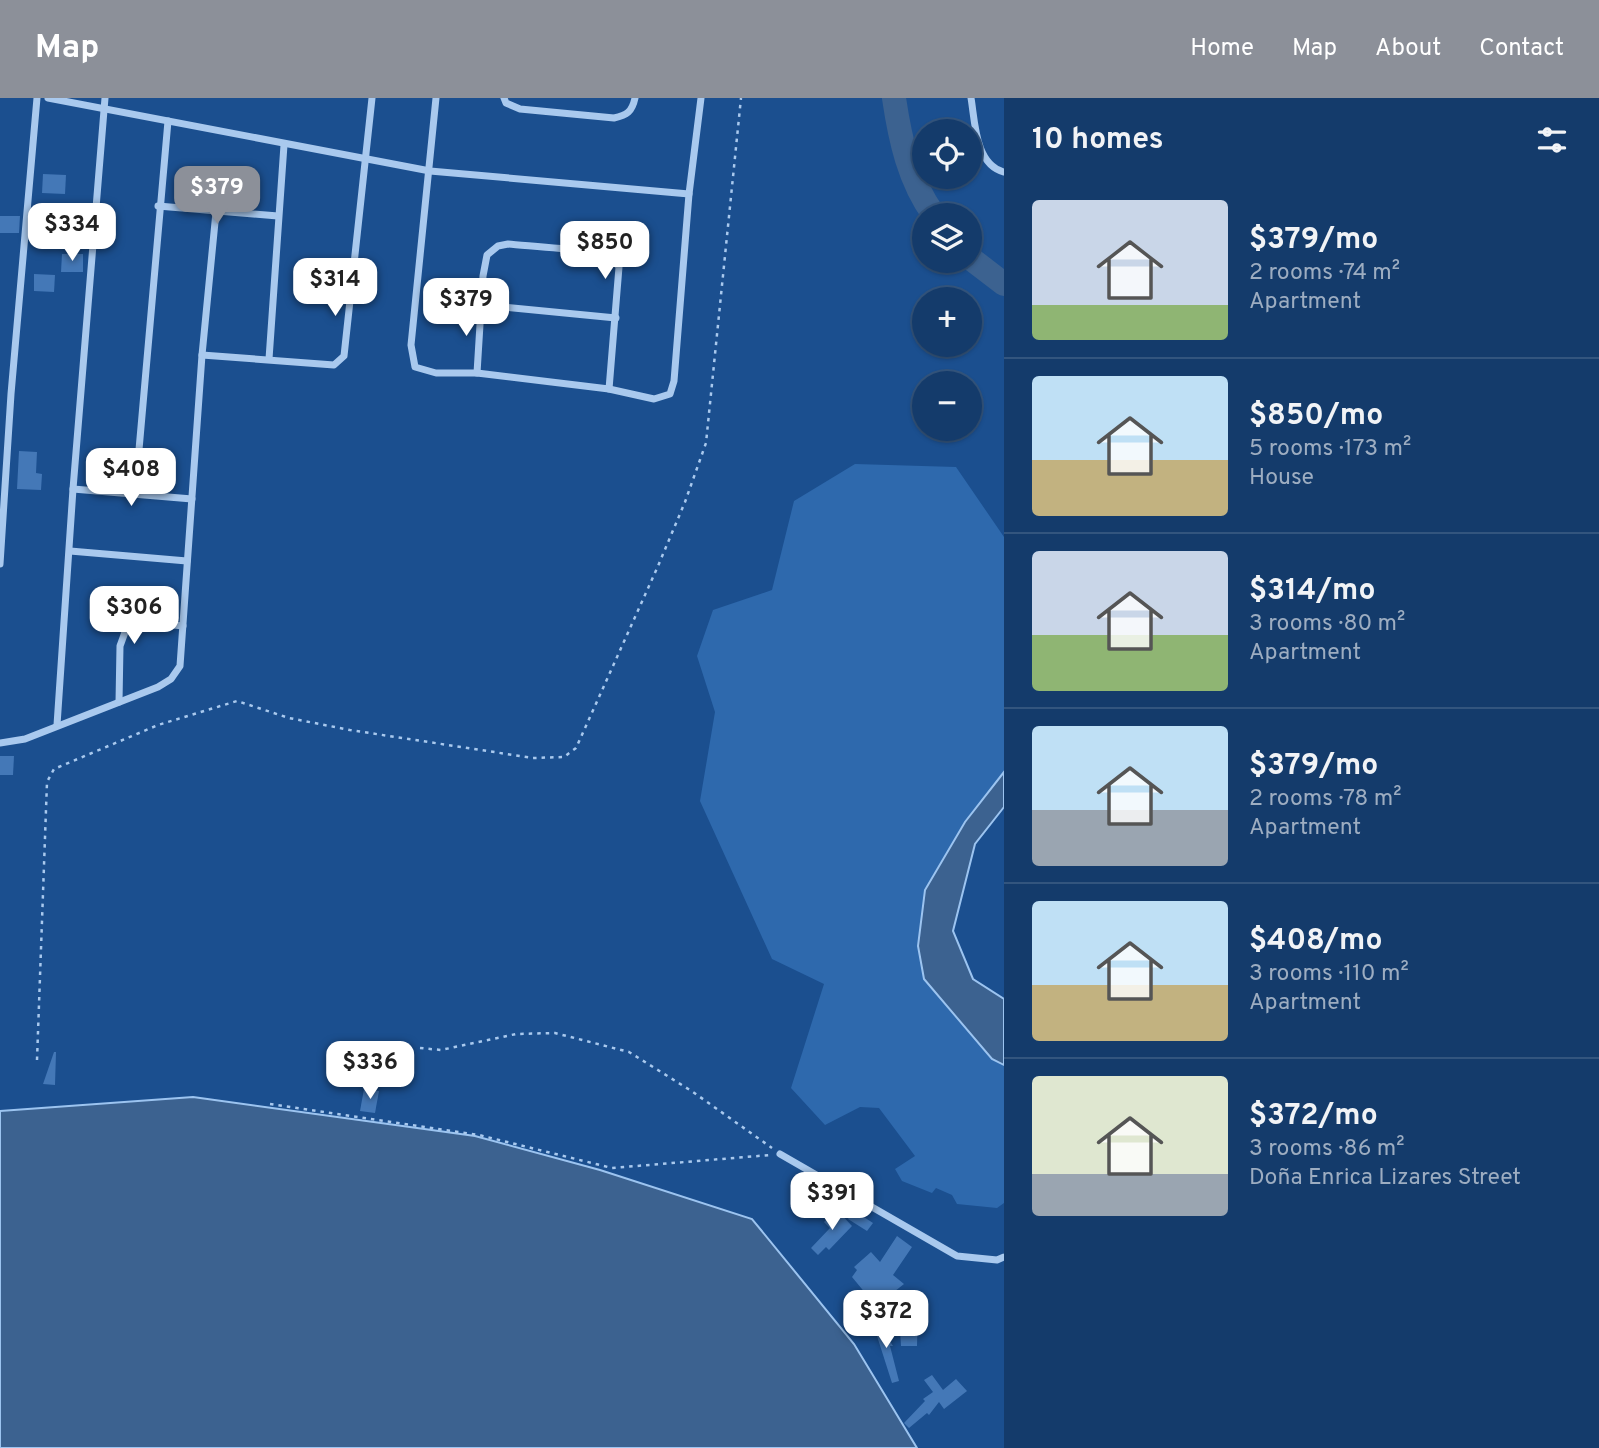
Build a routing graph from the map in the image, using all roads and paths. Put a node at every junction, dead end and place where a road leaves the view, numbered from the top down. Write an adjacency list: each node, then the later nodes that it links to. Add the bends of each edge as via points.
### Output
1 (37, 98): 29 (street)
2 (48, 98): 12 (street)
3 (105, 98): 12 (street)
4 (362, 98): 11 (street)
5 (436, 98): 16 (street)
6 (504, 98): 7 (street, via 520,109 614,118 625,116)
7 (635, 98)
8 (701, 98): 18 (street)
9 (741, 98): 42 (path, via 706,443 658,566 576,748 564,757 533,758 350,730 289,718 237,701 158,725 54,769 47,782)
10 (971, 98): 17 (street, via 980,148 986,159)
11 (371, 99): 15 (street)
12 (104, 109): 13 (street); 31 (street)
13 (168, 121): 14 (street); 19 (street)
14 (284, 145): 15 (street); 21 (street)
15 (365, 159): 16 (street); 25 (street, via 344,356 334,365)
16 (430, 171): 18 (street); 26 (street, via 412,360 419,370)
17 (1004, 172)
18 (689, 194): 27 (street, via 677,361 670,394 654,399)
19 (158, 206): 20 (street); 32 (street)
20 (216, 212): 21 (street); 24 (street)
21 (278, 216): 25 (street)
22 (482, 305): 23 (street); 23 (street, via 487,255 508,244 609,257 620,274); 26 (street)
23 (616, 318): 27 (street)
24 (202, 355): 25 (street); 33 (street)
25 (269, 359)
26 (477, 373): 27 (street)
27 (609, 389)
28 (0, 393): 29 (street)
29 (11, 394): 30 (street)
30 (3, 450): 36 (street)
31 (73, 489): 32 (street); 34 (street)
32 (135, 495): 33 (street)
33 (192, 499): 35 (street)
34 (70, 551): 35 (street); 39 (street)
35 (187, 561): 37 (street)
36 (0, 564)
37 (183, 626): 38 (street, via 182,659 171,679); 38 (street, via 128,624 120,646)
38 (119, 702): 39 (street)
39 (57, 725): 40 (street)
40 (0, 743)
41 (420, 1048): 44 (path, via 441,1051 516,1034 555,1033 629,1052)
42 (37, 1060)
43 (270, 1104): 44 (path, via 479,1135 612,1168)
44 (780, 1154): 45 (street, via 957,1256)
45 (1004, 1257)

